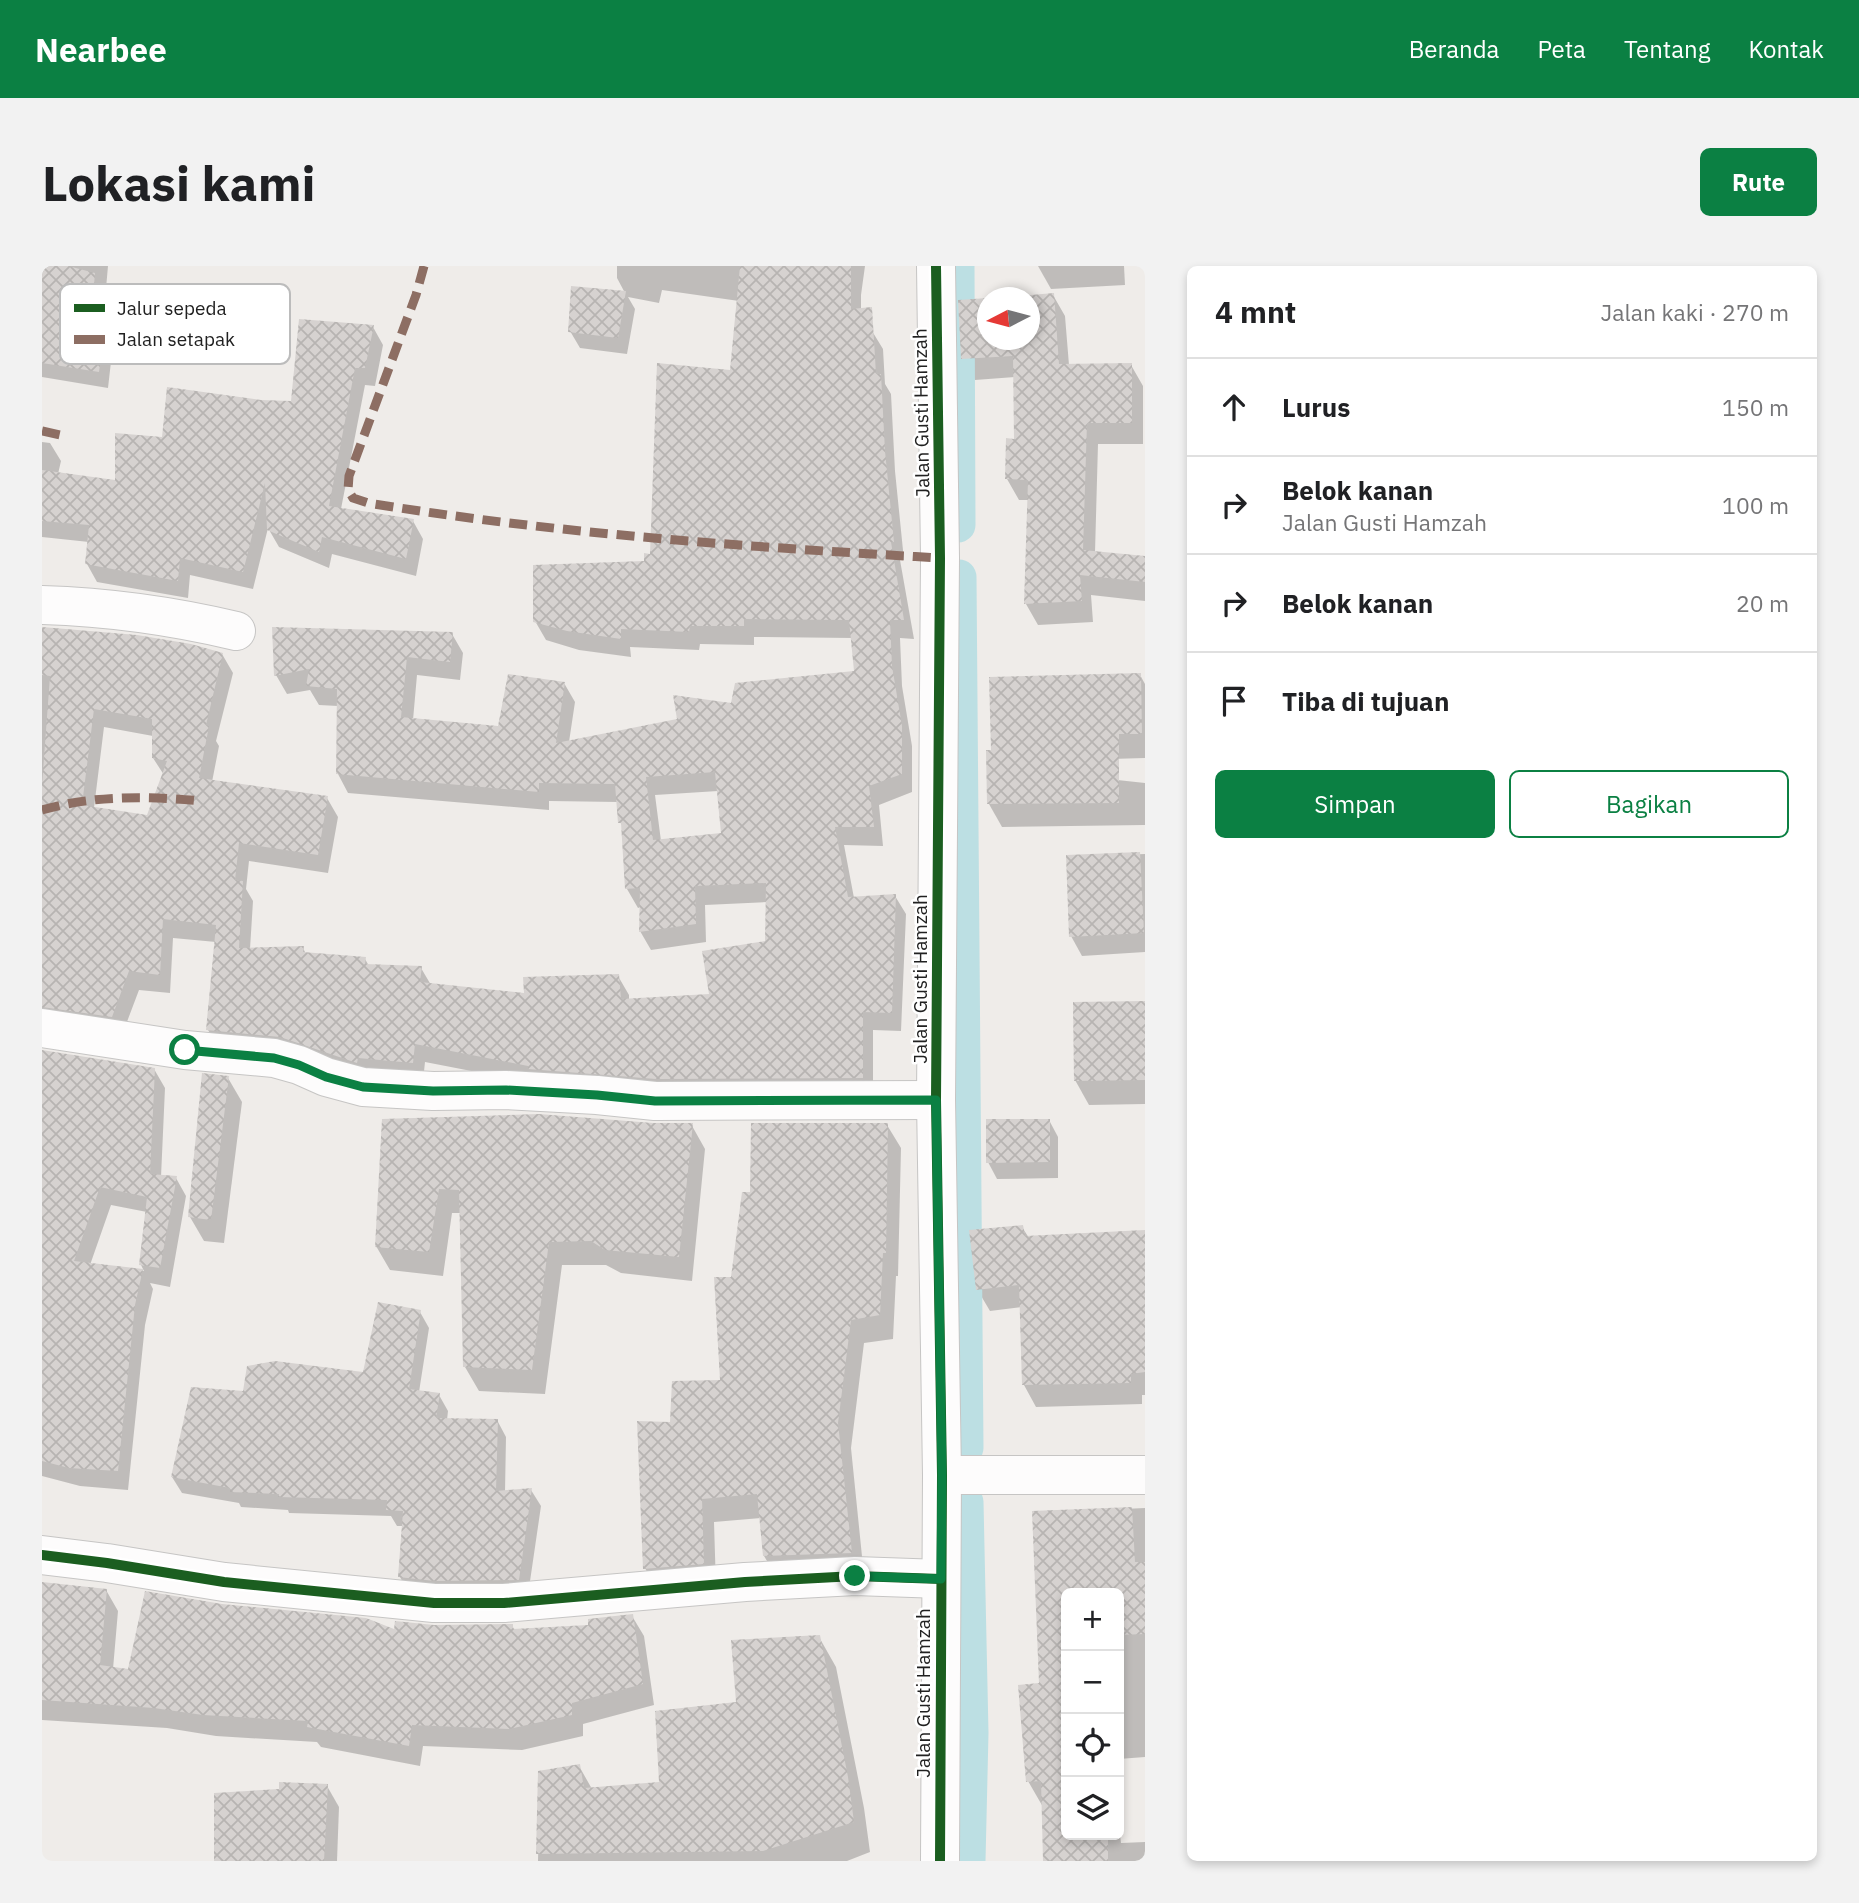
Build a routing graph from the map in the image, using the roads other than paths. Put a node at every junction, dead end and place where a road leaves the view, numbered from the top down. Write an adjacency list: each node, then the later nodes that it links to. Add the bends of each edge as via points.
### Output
1 (936, 266): 5 (street, Jalan Gusti Hamzah, via 940,558)
2 (42, 605): 3 (street, via 102,608)
3 (236, 631)
4 (42, 1028): 5 (street, via 274,1058 363,1087 506,1090 655,1101)
5 (936, 1100): 6 (street, Jalan Gusti Hamzah)
6 (942, 1475): 7 (street); 9 (street, Jalan Gusti Hamzah)
7 (1145, 1475)
8 (42, 1555): 9 (street, via 224,1582 434,1603 517,1602 855,1576)
9 (941, 1579): 10 (street, Jalan Gusti Hamzah)
10 (940, 1861)

